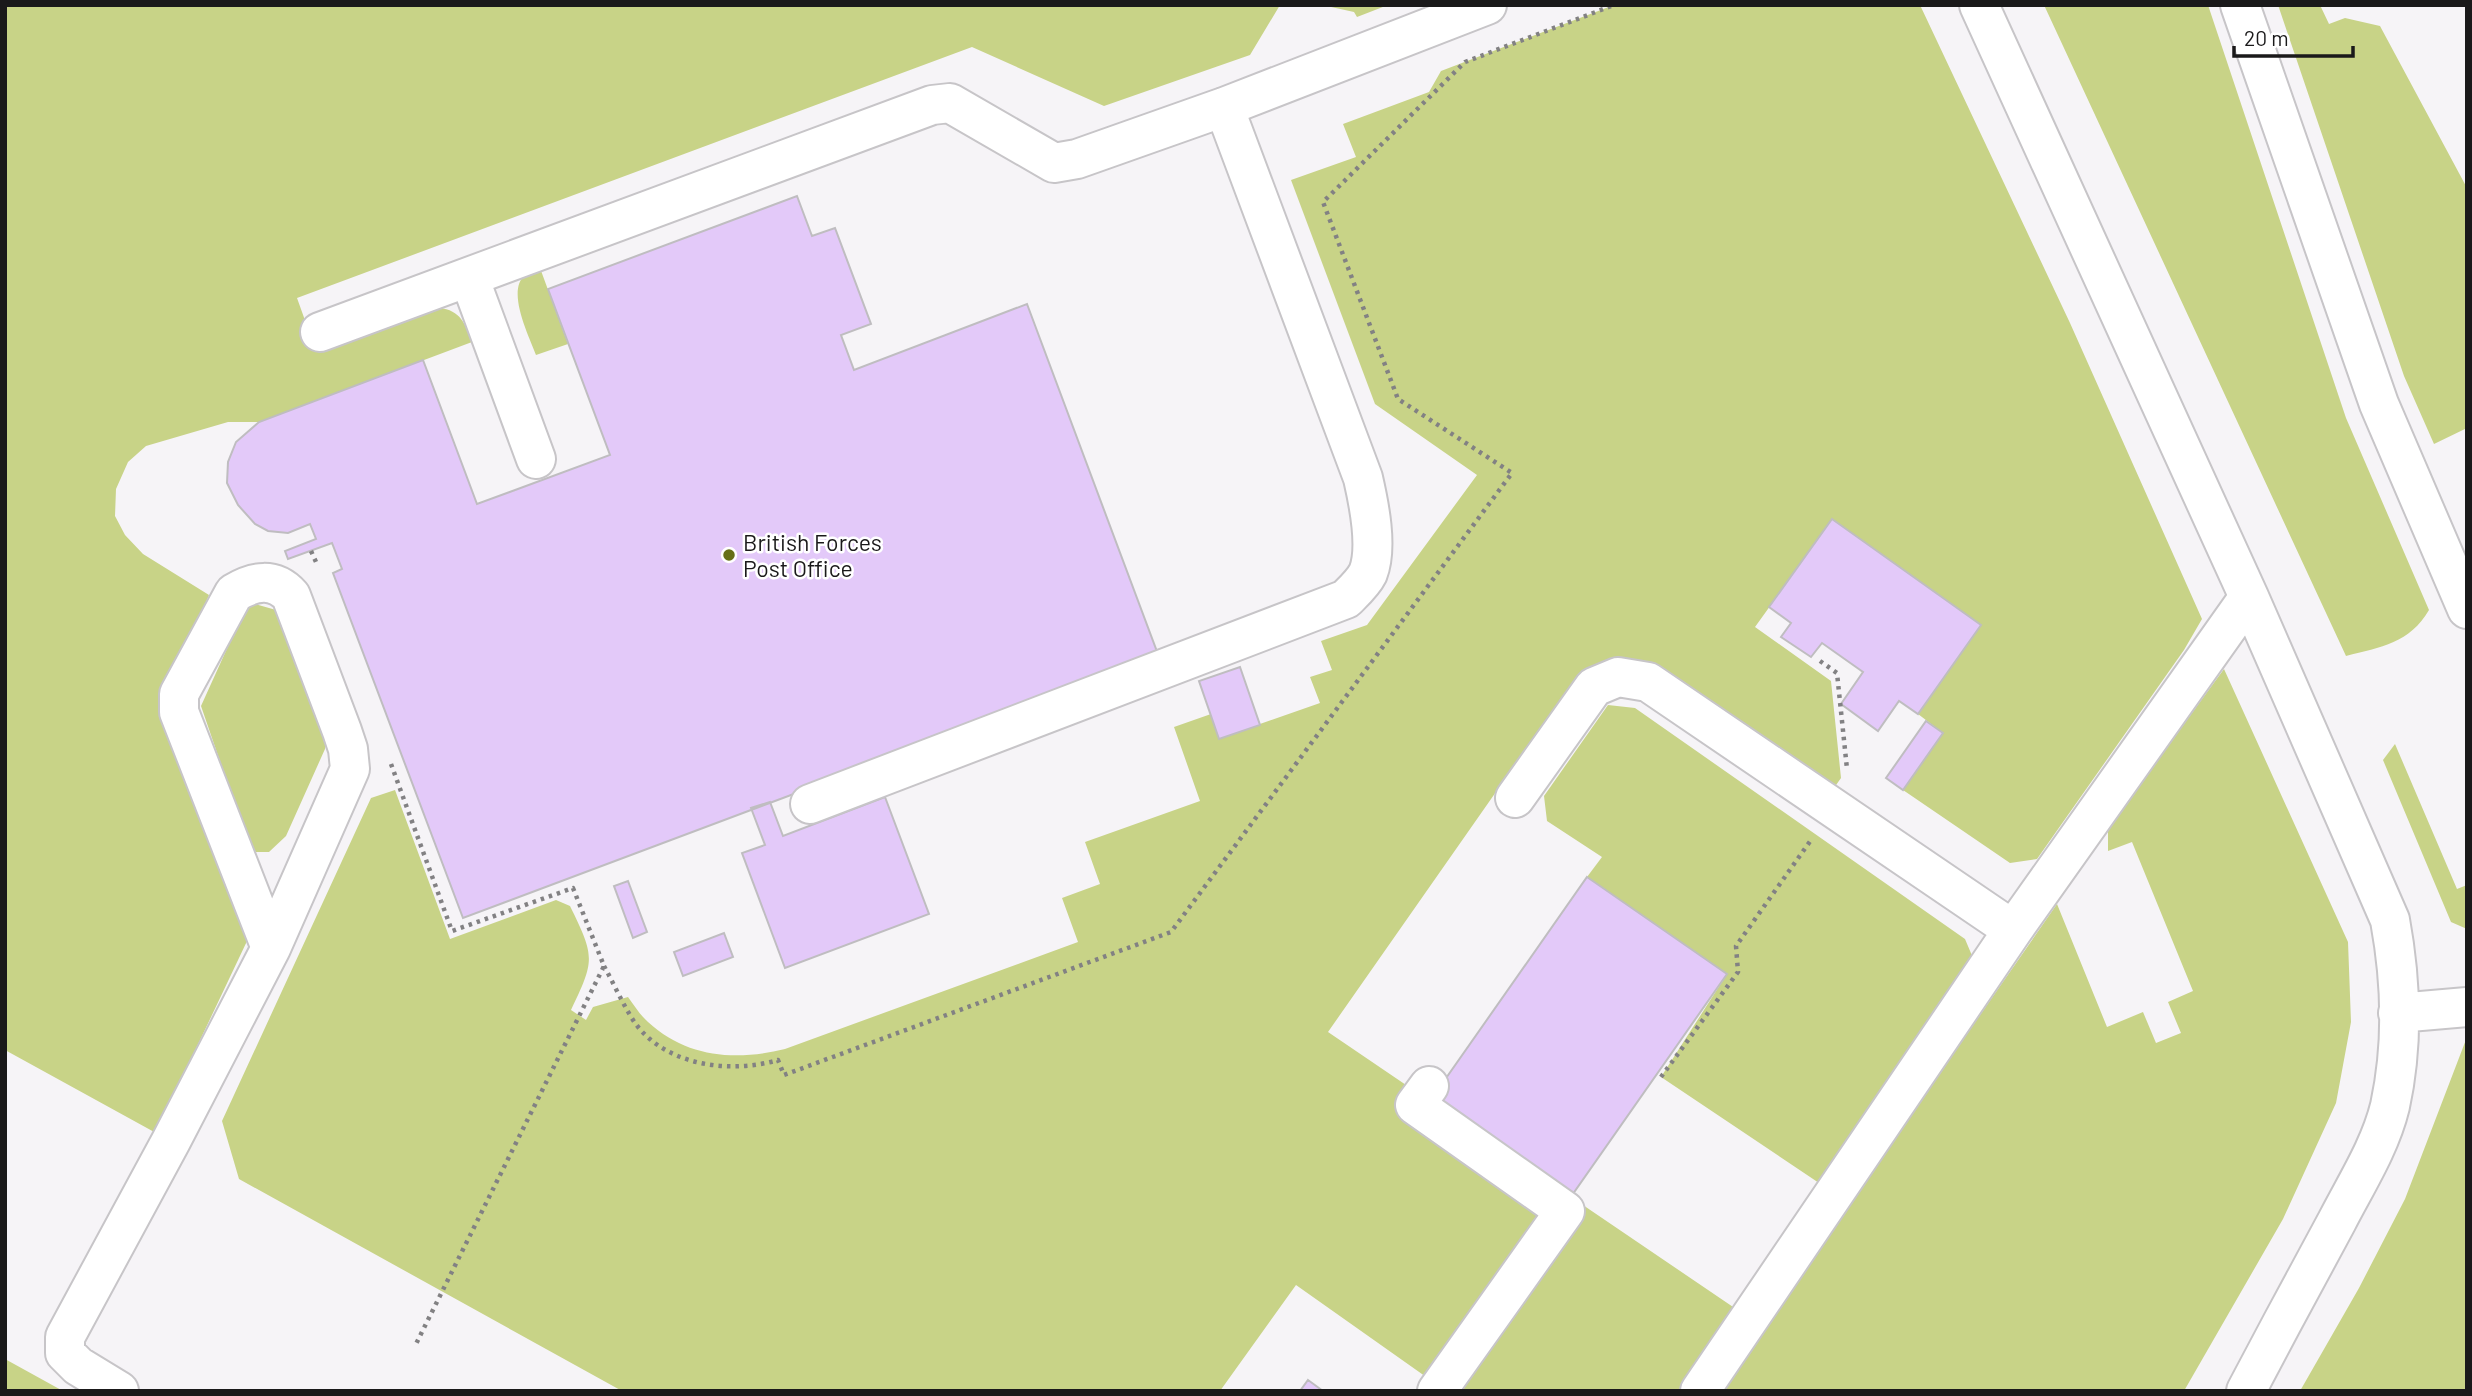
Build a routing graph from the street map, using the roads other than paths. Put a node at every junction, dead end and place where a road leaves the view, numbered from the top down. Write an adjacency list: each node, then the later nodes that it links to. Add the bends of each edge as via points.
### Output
1 (1487, 5): 4 (street)
2 (1979, 5): 8 (street)
3 (2240, 5): 9 (street, via 2379,404)
4 (1224, 107): 5 (street, via 1054,163 950,103 932,105); 11 (street, via 1363,478 1371,512 1368,572 1346,599)
5 (469, 277): 6 (street); 7 (street)
6 (320, 332)
7 (536, 459)
8 (2249, 597): 12 (street, via 2088,849); 15 (street, via 2390,920)
9 (2467, 609)
10 (1515, 798): 12 (street, via 1594,687 1618,677 1648,682)
11 (810, 804)
12 (2013, 930): 19 (street)
13 (271, 948): 13 (street, via 178,703 234,593 266,583 283,587 301,618 348,749 350,768); 17 (street, via 65,1337 65,1353 78,1366)
14 (2467, 1007): 15 (street)
15 (2398, 1013): 20 (street, via 2398,1055 2390,1107 2375,1150)
16 (1429, 1086): 18 (street, via 1415,1105 1565,1211)
17 (120, 1391)
18 (1437, 1391)
19 (1700, 1391)
20 (2246, 1391)

